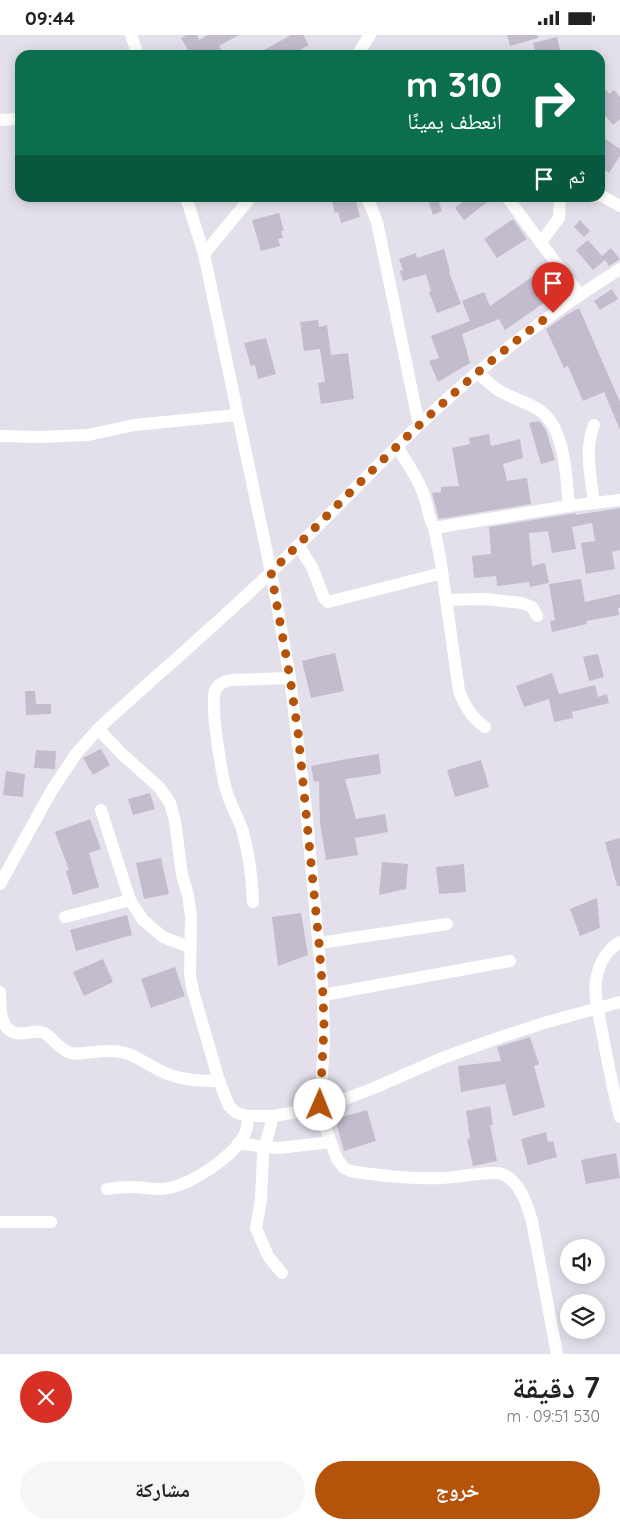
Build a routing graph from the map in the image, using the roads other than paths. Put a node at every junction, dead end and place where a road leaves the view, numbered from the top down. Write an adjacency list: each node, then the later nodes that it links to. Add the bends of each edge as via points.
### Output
1 (130, 35): 3 (street)
2 (370, 35): 4 (street)
3 (136, 50)
4 (360, 50)
5 (0, 119): 6 (street)
6 (15, 119)
7 (605, 198): 13 (street)
8 (188, 202): 15 (street)
9 (247, 202): 15 (street)
10 (369, 202): 20 (street, via 377,222)
11 (511, 202): 14 (street)
12 (560, 202): 14 (street, via 559,218)
13 (620, 206)
14 (541, 242): 17 (street)
15 (204, 255): 19 (street)
16 (620, 269): 17 (street)
17 (579, 295): 18 (street)
18 (477, 372): 20 (street); 26 (street, via 498,390 540,411 552,423 565,467)
19 (237, 415): 22 (street, via 134,425 88,435); 29 (street)
20 (419, 425): 23 (street)
21 (594, 425): 25 (street, via 588,451)
22 (0, 436)
23 (397, 446): 27 (street, via 420,487); 28 (street)
24 (620, 500): 25 (street)
25 (594, 503): 26 (street)
26 (569, 506): 27 (street)
27 (434, 528): 30 (street)
28 (298, 545): 29 (street); 30 (street, via 328,602)
29 (271, 572): 33 (street); 35 (street)
30 (442, 573): 31 (street)
31 (446, 600): 32 (street, via 485,599 528,604); 34 (street, via 459,691 474,719)
32 (537, 616)
33 (290, 678): 40 (street, via 230,680 222,682 215,691 222,770 248,855); 44 (street)
34 (485, 727)
35 (98, 729): 37 (street, via 76,754); 45 (street, via 159,787 170,803 191,917)
36 (101, 810): 39 (street)
37 (6, 863): 38 (street)
38 (0, 884)
39 (130, 900): 41 (street); 45 (street, via 143,919 163,937)
40 (253, 902)
41 (65, 917)
42 (448, 925): 44 (street)
43 (620, 942): 50 (street, via 605,954 600,967 596,982)
44 (319, 943): 48 (street)
45 (189, 947): 51 (street, via 193,991)
46 (510, 961): 48 (street)
47 (0, 992): 51 (street, via 3,1022 13,1033 45,1034 71,1053 124,1052 161,1072 180,1078)
48 (323, 995): 52 (street)
49 (620, 1002): 50 (street)
50 (596, 1009): 52 (street, via 495,1039 345,1099); 55 (street)
51 (219, 1081): 53 (street, via 229,1106)
52 (320, 1105): 54 (street); 56 (street)
53 (248, 1116): 54 (street); 57 (street, via 248,1125)
54 (273, 1116): 58 (street)
55 (620, 1117)
56 (330, 1142): 58 (street); 63 (street, via 337,1159 350,1171 416,1179 491,1172 503,1174 514,1184 526,1200 532,1221)
57 (238, 1143): 58 (street); 59 (street, via 213,1166 180,1185 168,1189)
58 (265, 1147): 62 (street, via 256,1228 268,1256)
59 (107, 1189)
60 (0, 1222): 61 (street)
61 (51, 1222)
62 (282, 1273)
63 (557, 1354)

